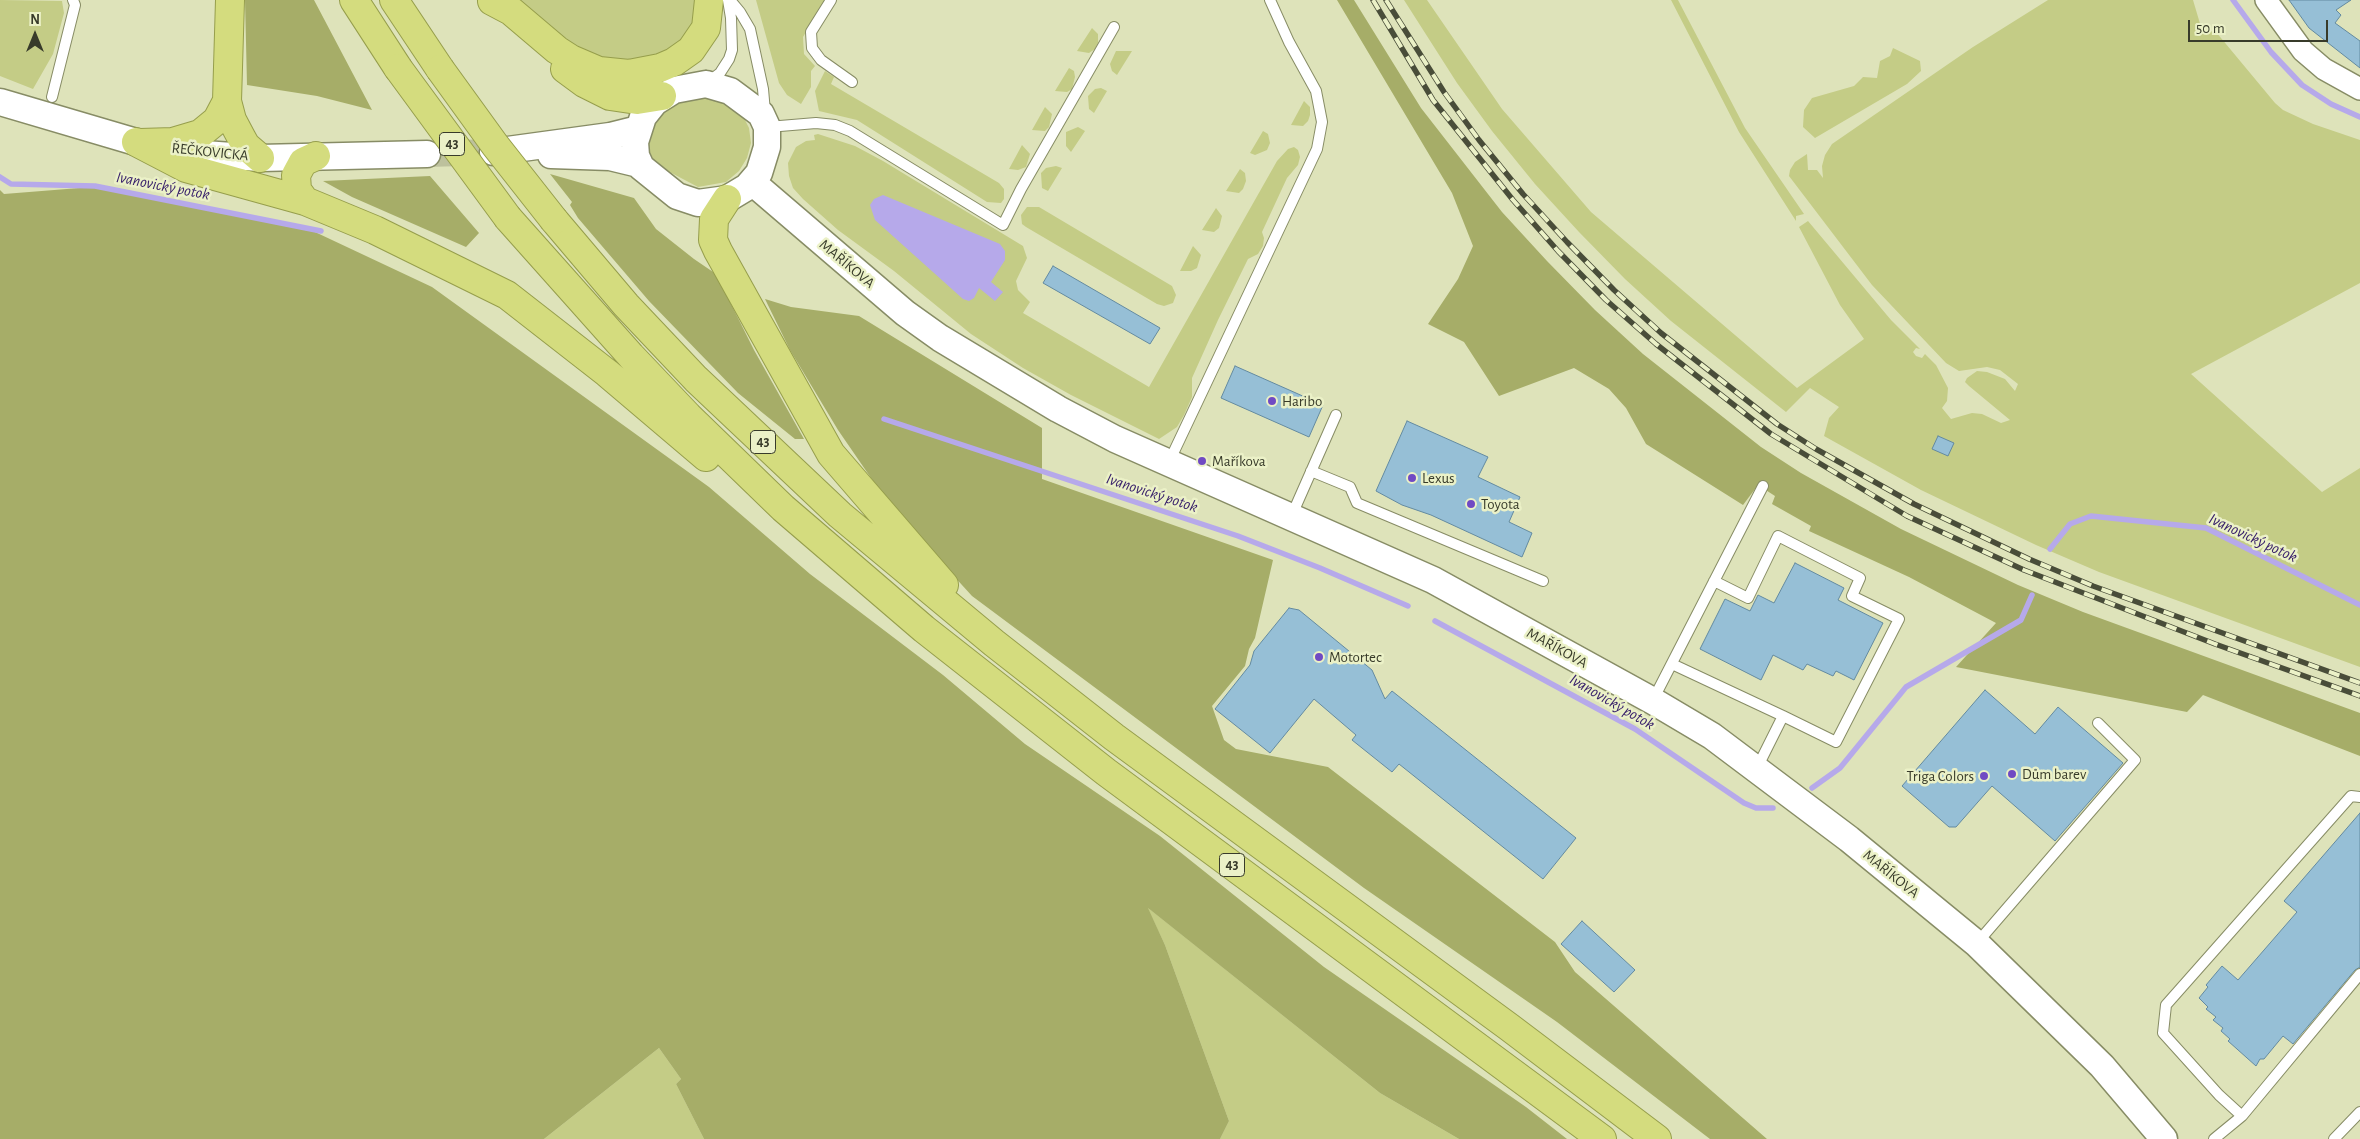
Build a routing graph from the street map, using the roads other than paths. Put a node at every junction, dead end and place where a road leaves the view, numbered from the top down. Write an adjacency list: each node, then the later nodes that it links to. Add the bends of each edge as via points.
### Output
1 (74, 0): 16 (lane)
2 (230, 0): 17 (highway)
3 (354, 0): 33 (highway, 43, bridge, via 398,68 508,218 688,416)
4 (394, 0): 37 (highway, 43, bridge, via 495,146 626,305 696,379 840,515)
5 (492, 0): 6 (highway, via 511,11 571,59 599,71 629,74 660,68 692,50 706,28); 15 (highway, via 553,58 601,93 637,100)
6 (709, 0)
7 (729, 0): 13 (lane, via 732,50 720,73); 19 (lane, via 750,29 763,89)
8 (832, 0): 12 (lane, via 811,32 812,48 821,60)
9 (1270, 0): 30 (lane, via 1316,92 1322,122 1313,157)
10 (2266, 0): 14 (street, via 2303,51 2324,69)
11 (1114, 27): 19 (lane, via 1003,225 850,130 816,123)
12 (852, 82)
13 (706, 84): 15 (street, via 683,87); 19 (street, via 722,87 739,96)
14 (2360, 89)
15 (662, 96): 20 (street, via 648,109)
16 (52, 97)
17 (226, 101): 21 (highway, via 217,120 200,134 161,144); 24 (highway, via 246,146)
18 (0, 102): 21 (street, ŘEČKOVICKÁ)
19 (766, 124): 26 (street, via 766,156)
20 (638, 129): 25 (street, via 635,149); 25 (street, via 610,136 493,152 610,157)
21 (136, 142): 24 (street, ŘEČKOVICKÁ, via 204,154); 28 (highway, via 186,168)
22 (427, 154): 23 (street, ŘEČKOVICKÁ)
23 (316, 156): 24 (street, ŘEČKOVICKÁ); 28 (highway, via 303,162 296,175 297,190)
24 (260, 158)
25 (639, 164): 27 (street, via 682,199 698,203)
26 (752, 182): 27 (street); 30 (street, MAŘÍKOVA, via 849,266 940,338 1058,409)
27 (727, 199): 37 (highway, via 714,219 713,240 832,454)
28 (305, 201): 33 (highway, via 375,230 507,295 709,459)
29 (1336, 415): 31 (lane)
30 (1168, 463): 34 (street, MAŘÍKOVA)
31 (1311, 471): 34 (lane); 35 (lane, via 1350,488 1357,503)
32 (1763, 486): 36 (lane)
33 (783, 508): 48 (highway, 43, via 924,629 1098,766)
34 (1291, 518): 39 (street, MAŘÍKOVA, via 1433,580)
35 (1544, 581)
36 (1714, 581): 38 (lane); 40 (lane, via 1748,598 1778,536 1860,578 1852,596 1899,619 1836,742)
37 (994, 643): 49 (highway, 43, via 1114,737)
38 (1672, 664): 39 (lane); 40 (lane)
39 (1653, 701): 42 (street, MAŘÍKOVA, via 1712,736)
40 (1783, 716): 42 (lane)
41 (2098, 723): 44 (lane, via 2135,760)
42 (1756, 770): 44 (street, MAŘÍKOVA, via 1849,839)
43 (2360, 797): 47 (lane, via 2351,796 2166,1006 2163,1033)
44 (1977, 944): 50 (street, MAŘÍKOVA, via 2102,1066)
45 (2360, 974): 47 (lane)
46 (2360, 1112): 52 (lane)
47 (2242, 1116): 51 (lane)
48 (1602, 1139)
49 (1657, 1139)
50 (2164, 1139)
51 (2214, 1139)
52 (2334, 1139)

